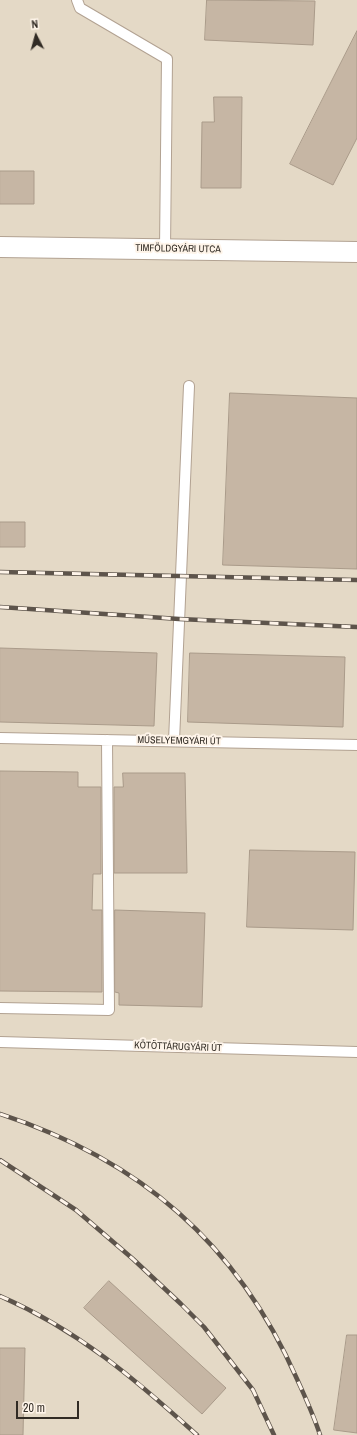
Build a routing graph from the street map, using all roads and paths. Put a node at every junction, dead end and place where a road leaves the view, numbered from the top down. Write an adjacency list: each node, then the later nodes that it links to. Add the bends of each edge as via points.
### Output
1 (77, 0): 3 (lane, via 80,8 168,59)
2 (0, 247): 3 (street, TIMFÖLDGYÁRI UTCA)
3 (165, 249): 4 (street, TIMFÖLDGYÁRI UTCA)
4 (357, 252)
5 (189, 386): 8 (lane)
6 (0, 738): 7 (lane, MŰSELYEMGYÁRI ÚT)
7 (107, 740): 8 (lane, MŰSELYEMGYÁRI ÚT); 10 (lane, via 109,1010)
8 (174, 741): 9 (lane, MŰSELYEMGYÁRI ÚT)
9 (357, 745)
10 (0, 1008)
11 (0, 1042): 12 (lane, KÖTÖTTÁRUGYÁRI ÚT)
12 (357, 1052)

